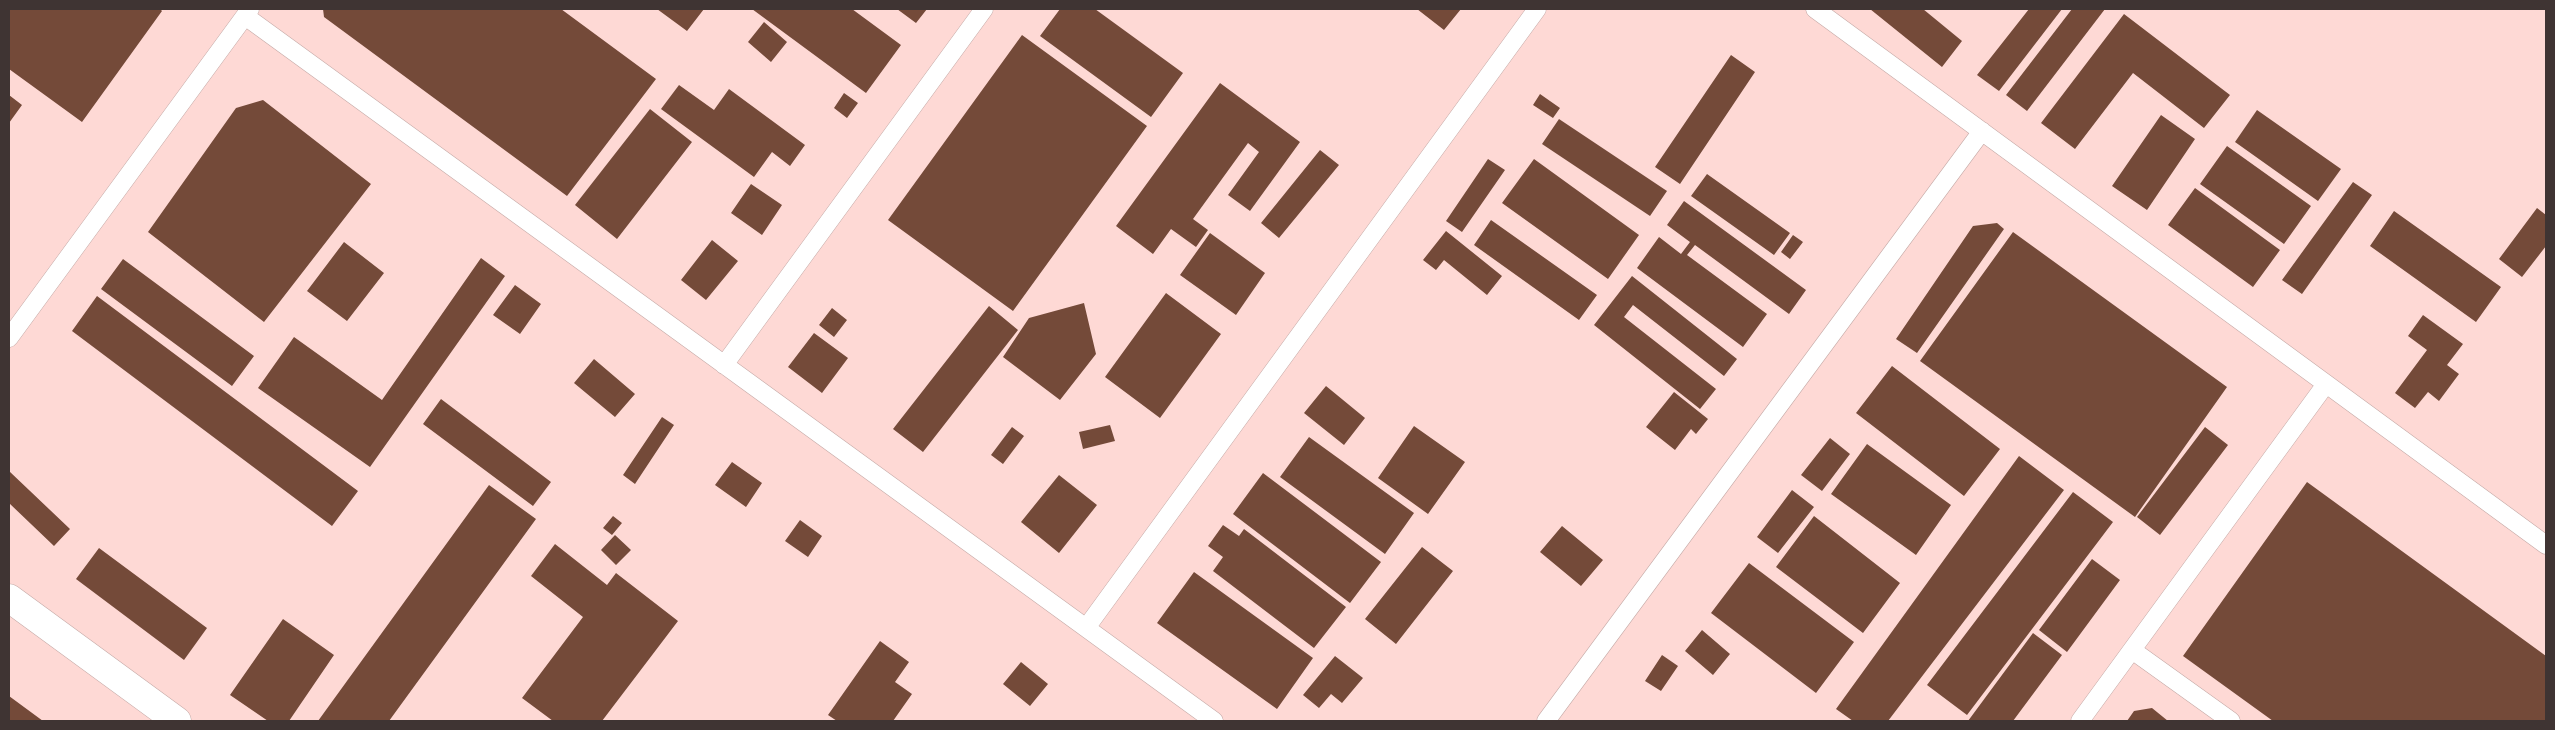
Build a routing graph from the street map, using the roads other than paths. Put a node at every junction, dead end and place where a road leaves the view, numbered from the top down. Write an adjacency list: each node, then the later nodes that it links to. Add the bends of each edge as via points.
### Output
1 (984, 9): 7 (lane)
2 (1537, 9): 11 (lane)
3 (1815, 9): 5 (lane)
4 (247, 12): 6 (lane); 7 (lane)
5 (1982, 131): 8 (lane); 15 (lane)
6 (9, 338)
7 (724, 365): 11 (lane)
8 (2326, 384): 9 (lane); 12 (lane)
9 (2546, 545)
10 (9, 598): 13 (street)
11 (1086, 628): 14 (lane)
12 (2132, 650): 16 (lane); 17 (lane)
13 (177, 721)
14 (1214, 721)
15 (1546, 721)
16 (2080, 721)
17 (2231, 721)

